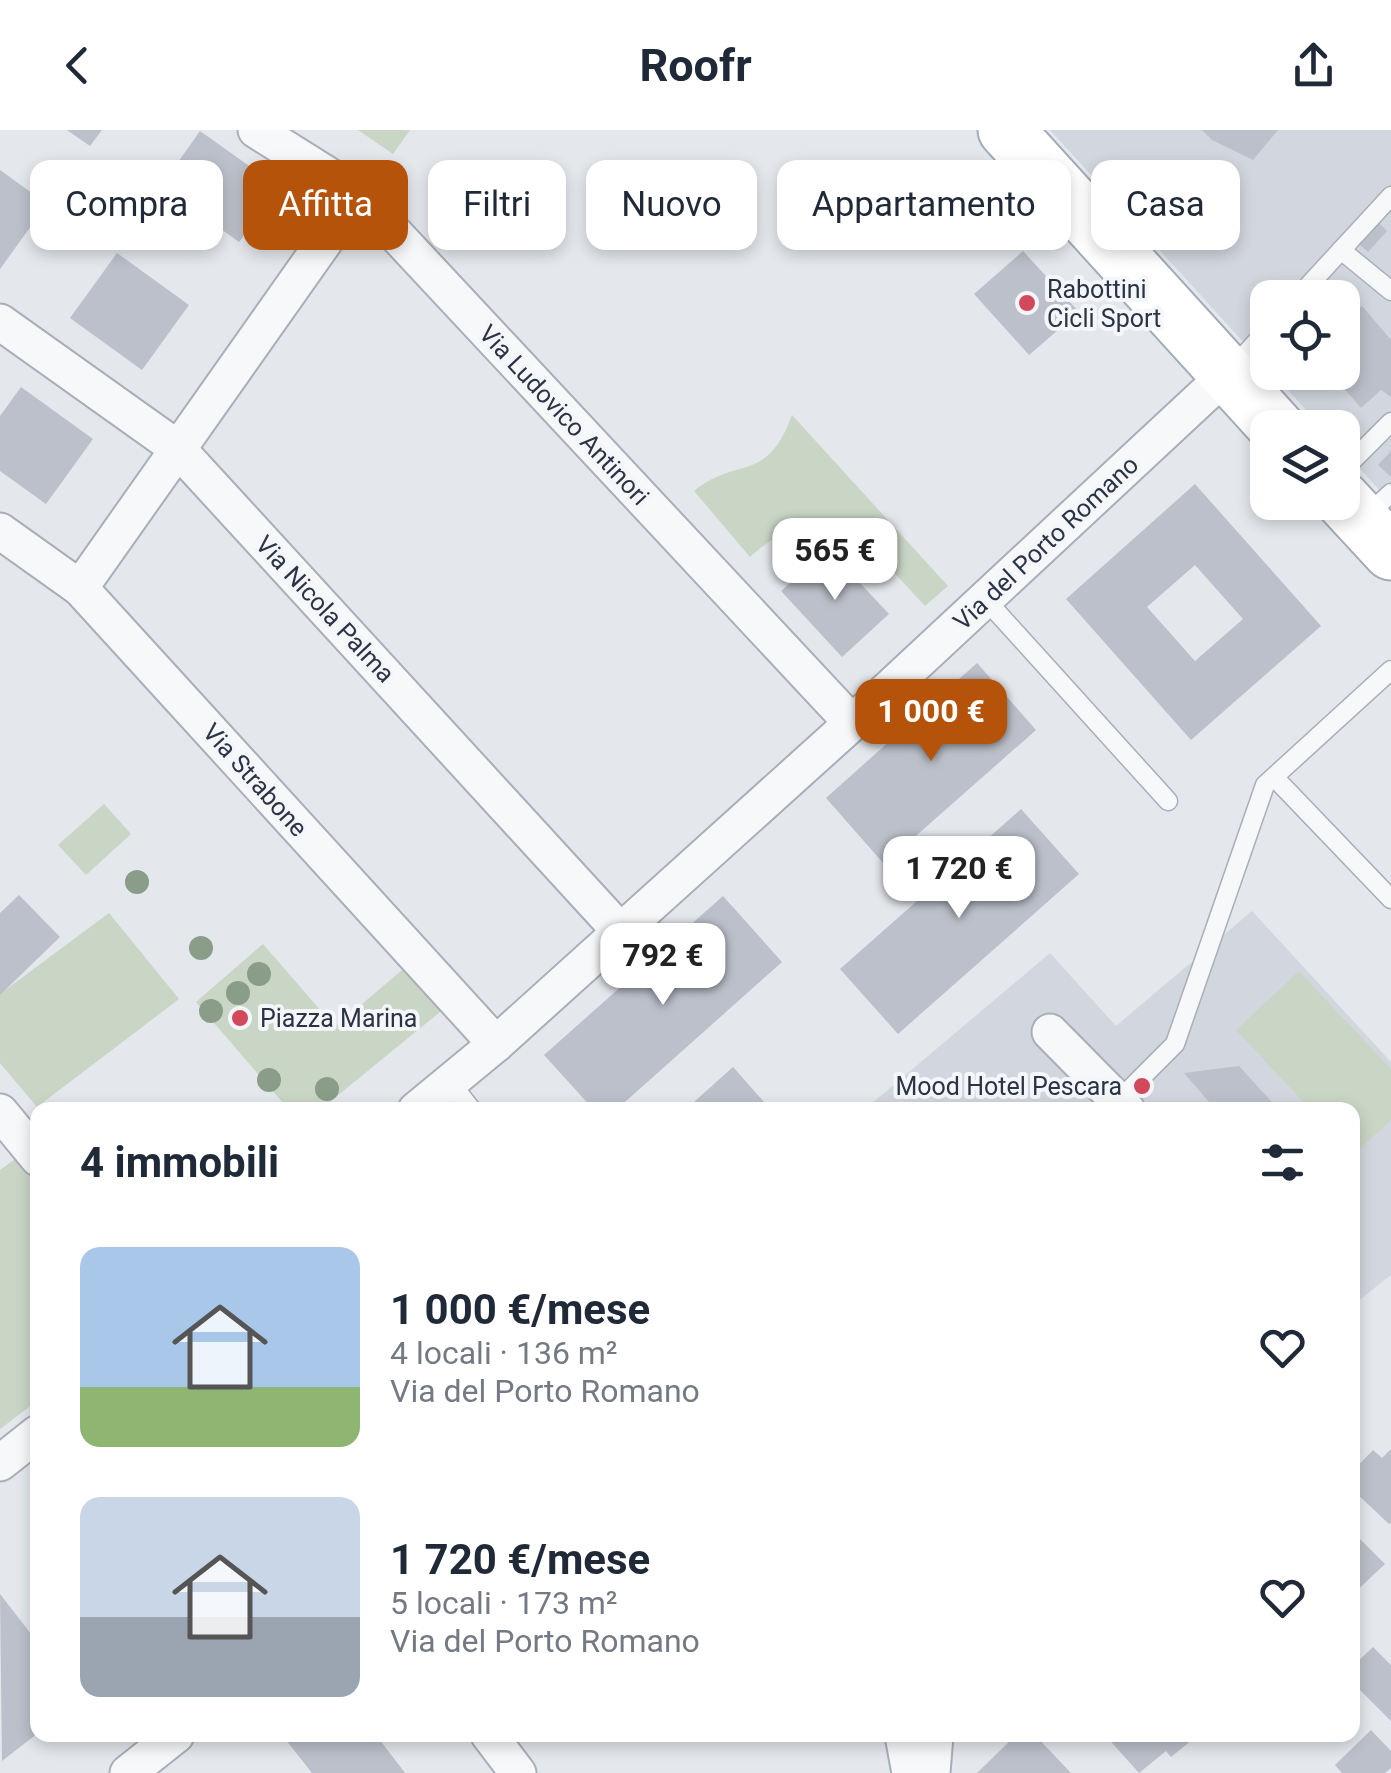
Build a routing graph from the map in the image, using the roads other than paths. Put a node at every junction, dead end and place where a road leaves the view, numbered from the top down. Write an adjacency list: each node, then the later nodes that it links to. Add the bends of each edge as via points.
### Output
1 (256, 130): 3 (street, Via Ludovico Antinori)
2 (1006, 130): 12 (main road)
3 (304, 160)
4 (1391, 196): 7 (lane)
5 (408, 248): 21 (street, Via Ludovico Antinori)
6 (318, 250): 15 (street)
7 (1341, 250): 8 (lane); 9 (lane)
8 (1314, 280)
9 (1391, 291)
10 (0, 322): 15 (street, Via Nicola Palma)
11 (1250, 349): 12 (lane)
12 (1228, 373): 13 (main road); 19 (street, Via del Porto Romano)
13 (1261, 410)
14 (1391, 422): 16 (lane)
15 (177, 448): 18 (street); 25 (street, Via Nicola Palma)
16 (1366, 507)
17 (0, 530): 18 (street, Via Strabone)
18 (80, 588): 27 (street, Via Strabone)
19 (985, 600): 21 (street, Via del Porto Romano); 23 (lane)
20 (1391, 670): 22 (lane)
21 (852, 723): 25 (street, Via del Porto Romano)
22 (1274, 777): 24 (lane); 32 (lane, via 1265,785 1175,1044)
23 (1168, 802)
24 (1391, 899)
25 (620, 930): 27 (street, Via del Porto Romano)
26 (1050, 1032): 31 (street)
27 (496, 1044): 28 (street, Via del Porto Romano)
28 (450, 1082): 29 (street, Via del Porto Romano); 30 (lane)
29 (426, 1102)
30 (466, 1102)
31 (1120, 1102)
32 (1126, 1102)
33 (0, 1112): 34 (street)
34 (30, 1148)
35 (30, 1439): 36 (street)
36 (0, 1463)
37 (167, 1742): 41 (street)
38 (494, 1742): 42 (street)
39 (904, 1742): 43 (street)
40 (934, 1742): 44 (street)
41 (128, 1773)
42 (518, 1773)
43 (910, 1773)
44 (932, 1773)

